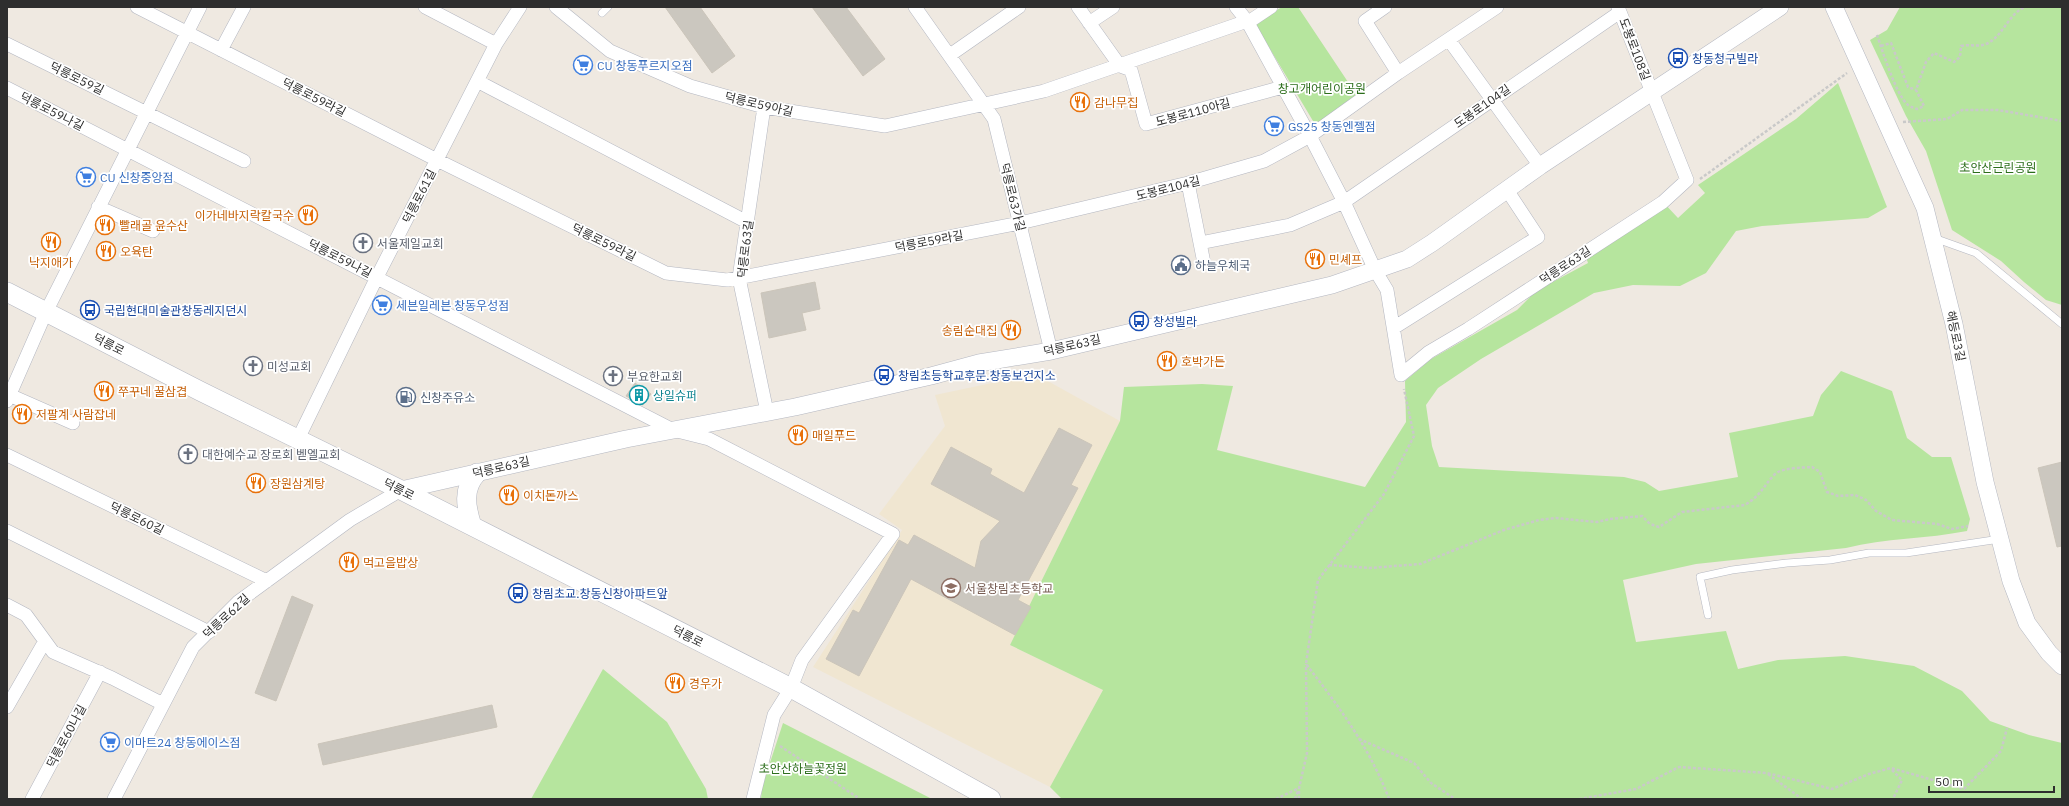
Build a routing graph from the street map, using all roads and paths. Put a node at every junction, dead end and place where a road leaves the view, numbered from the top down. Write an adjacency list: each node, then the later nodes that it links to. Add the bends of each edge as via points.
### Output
1 (137, 7): 23 (street, 덕릉로59라길)
2 (200, 7): 23 (street)
3 (244, 7): 29 (street)
4 (425, 7): 27 (street)
5 (520, 7): 27 (street, 덕릉로61길)
6 (556, 7): 41 (street, 덕릉로59아길, via 610,52 690,86)
7 (608, 7): 20 (lane)
8 (915, 7): 30 (street, 덕릉로63가길)
9 (1019, 7): 30 (street)
10 (1078, 7): 21 (street, 도봉로110아길)
11 (1113, 7): 21 (street)
12 (1236, 7): 22 (street)
13 (1270, 7): 22 (street)
14 (1385, 7): 33 (street, via 1365,21)
15 (1497, 7): 25 (street, 도봉로104길)
16 (1780, 7): 38 (street, 덕릉로63길)
17 (1834, 7): 31 (street, 해등로3길)
18 (2025, 7): 37 (path, via 1994,40 1984,45 1961,46 1960,57 1954,62 1934,53 1926,62)
19 (1619, 9): 38 (street, 도봉로108길); 39 (street, 도봉로104길)
20 (602, 13)
21 (1089, 22): 32 (street, 도봉로110아길)
22 (1247, 22): 32 (street); 35 (street)
23 (187, 32): 29 (street, 덕릉로59라길); 42 (street)
24 (1877, 36): 28 (path)
25 (1448, 40): 33 (street, 도봉로104길); 39 (street)
26 (7, 44): 42 (street, 덕릉로59길)
27 (496, 44): 34 (street, 덕릉로61길)
28 (1881, 46): 37 (path, via 1891,43 1908,87); 37 (path, via 1903,99 1909,106 1917,109 1924,106)
29 (221, 50): 47 (street, 덕릉로59라길)
30 (950, 55): 40 (street, 덕릉로63가길)
31 (1860, 64): 44 (street, 해등로3길); 51 (path)
32 (1120, 66): 35 (street, 도봉로110아길, via 1131,70 1146,124); 40 (street, via 1044,90)
33 (1398, 73): 45 (street, 도봉로104길)
34 (477, 81): 47 (street, 덕릉로61길); 55 (street)
35 (1283, 87): 45 (street)
36 (7, 88): 46 (street, 덕릉로59나길)
37 (1916, 90)
38 (1652, 92): 49 (street, 덕릉로63길); 69 (street, 덕릉로63길, via 1687,180 1663,202 1429,352)
39 (1491, 99): 49 (street); 53 (street, 도봉로104길)
40 (984, 104): 41 (street, 덕릉로59아길, via 884,126); 56 (street, 덕릉로63가길, via 994,119)
41 (764, 107): 55 (street, 덕릉로63길)
42 (146, 112): 46 (street); 48 (street, 덕릉로59길)
43 (2062, 121): 44 (path, via 1998,110 1962,110 1947,119 1904,122)
44 (1890, 127): 58 (street, 해등로3길, via 1925,208)
45 (1310, 136): 50 (street, 도봉로104길, via 1264,161); 53 (street)
46 (127, 150): 54 (street); 62 (street, 덕릉로59나길)
47 (437, 160): 62 (street, 덕릉로61길); 63 (street, 덕릉로59라길, via 666,273 727,280)
48 (244, 161)
49 (1540, 166): 52 (street, 덕릉로63길)
50 (1188, 183): 56 (street, 도봉로104길); 59 (street)
51 (1695, 183)
52 (1506, 190): 61 (street, 덕릉로63길, via 1407,259); 67 (street, via 1538,237)
53 (1344, 202): 59 (street, via 1290,225); 61 (street)
54 (98, 207): 57 (street); 65 (street)
55 (748, 222): 63 (street, 덕릉로63길)
56 (1020, 224): 63 (street, 덕릉로59라길); 68 (street, 덕릉로63가길)
57 (153, 231)
58 (1933, 237): 66 (lane, via 1976,253); 81 (street, 해등로3길, via 1954,324 1985,482)
59 (1200, 243): 60 (street)
60 (1204, 263)
61 (1375, 270): 67 (street, via 1386,290); 68 (street, 덕릉로63길, via 1332,285)
62 (377, 277): 73 (street, 덕릉로59나길); 74 (street, 덕릉로61길)
63 (739, 278): 71 (street, 덕릉로63길)
64 (7, 292): 65 (main road, 덕릉로)
65 (46, 312): 70 (street); 74 (main road, 덕릉로)
66 (2062, 324)
67 (1395, 327): 69 (street)
68 (1051, 351): 71 (street, 덕릉로63길, via 979,363)
69 (1402, 375): 82 (path, via 1414,436 1384,494)
70 (8, 397): 72 (street)
71 (767, 412): 73 (street, 덕릉로63길)
72 (73, 423)
73 (673, 430): 76 (street, 덕릉로63길); 91 (street, 덕릉로63길, via 709,439 893,534 802,660)
74 (298, 439): 77 (main road, 덕릉로)
75 (7, 455): 83 (street, 덕릉로60길)
76 (477, 473): 77 (street, 덕릉로63길); 78 (main road, via 469,481 466,496)
77 (401, 490): 78 (main road, 덕릉로); 83 (street, 덕릉로62길, via 350,520)
78 (472, 526): 91 (main road, 덕릉로)
79 (1968, 526): 82 (path, via 1952,529 1937,524 1892,520 1876,511 1866,500 1827,492 1820,472 1812,467 1775,474 1755,499 1746,505 1682,512 1659,527 1650,524 1642,516 1610,518 1596,522 1556,518 1504,530 1420,564 1370,568)
80 (7, 531): 86 (street)
81 (2000, 539): 85 (lane, via 1906,553 1869,553 1830,560 1787,563 1700,577); 89 (street, 해등로3길, via 2011,581 2027,623)
82 (1329, 565): 88 (path, via 1318,580)
83 (267, 582): 86 (street, 덕릉로62길, via 238,602)
84 (7, 605): 87 (street, via 26,615)
85 (1708, 615)
86 (209, 632): 92 (street, 덕릉로62길, via 194,647)
87 (45, 641): 90 (street, via 53,652); 93 (street)
88 (1306, 664): 95 (path, via 1334,699); 99 (path, via 1307,753)
89 (2062, 666)
90 (100, 672): 92 (street); 100 (street, 덕릉로60나길)
91 (791, 688): 102 (street, via 774,715); 104 (main road, 덕릉로)
92 (163, 704): 101 (street, 덕릉로62길)
93 (7, 707)
94 (2007, 728): 97 (path, via 2001,751 1964,789)
95 (1358, 739): 108 (path, via 1380,775); 109 (path, via 1414,763 1430,782)
96 (776, 744): 103 (path)
97 (1891, 768): 98 (path, via 1832,789); 112 (path, via 1902,780)
98 (1766, 773): 110 (path, via 1679,767 1636,789); 111 (path)
99 (1299, 788): 105 (path); 106 (path); 107 (path)
100 (32, 799)
101 (114, 799)
102 (753, 799)
103 (860, 799)
104 (991, 799)
105 (1276, 799)
106 (1295, 799)
107 (1299, 799)
108 (1389, 799)
109 (1455, 799)
110 (1579, 799)
111 (1802, 799)
112 (1893, 799)

